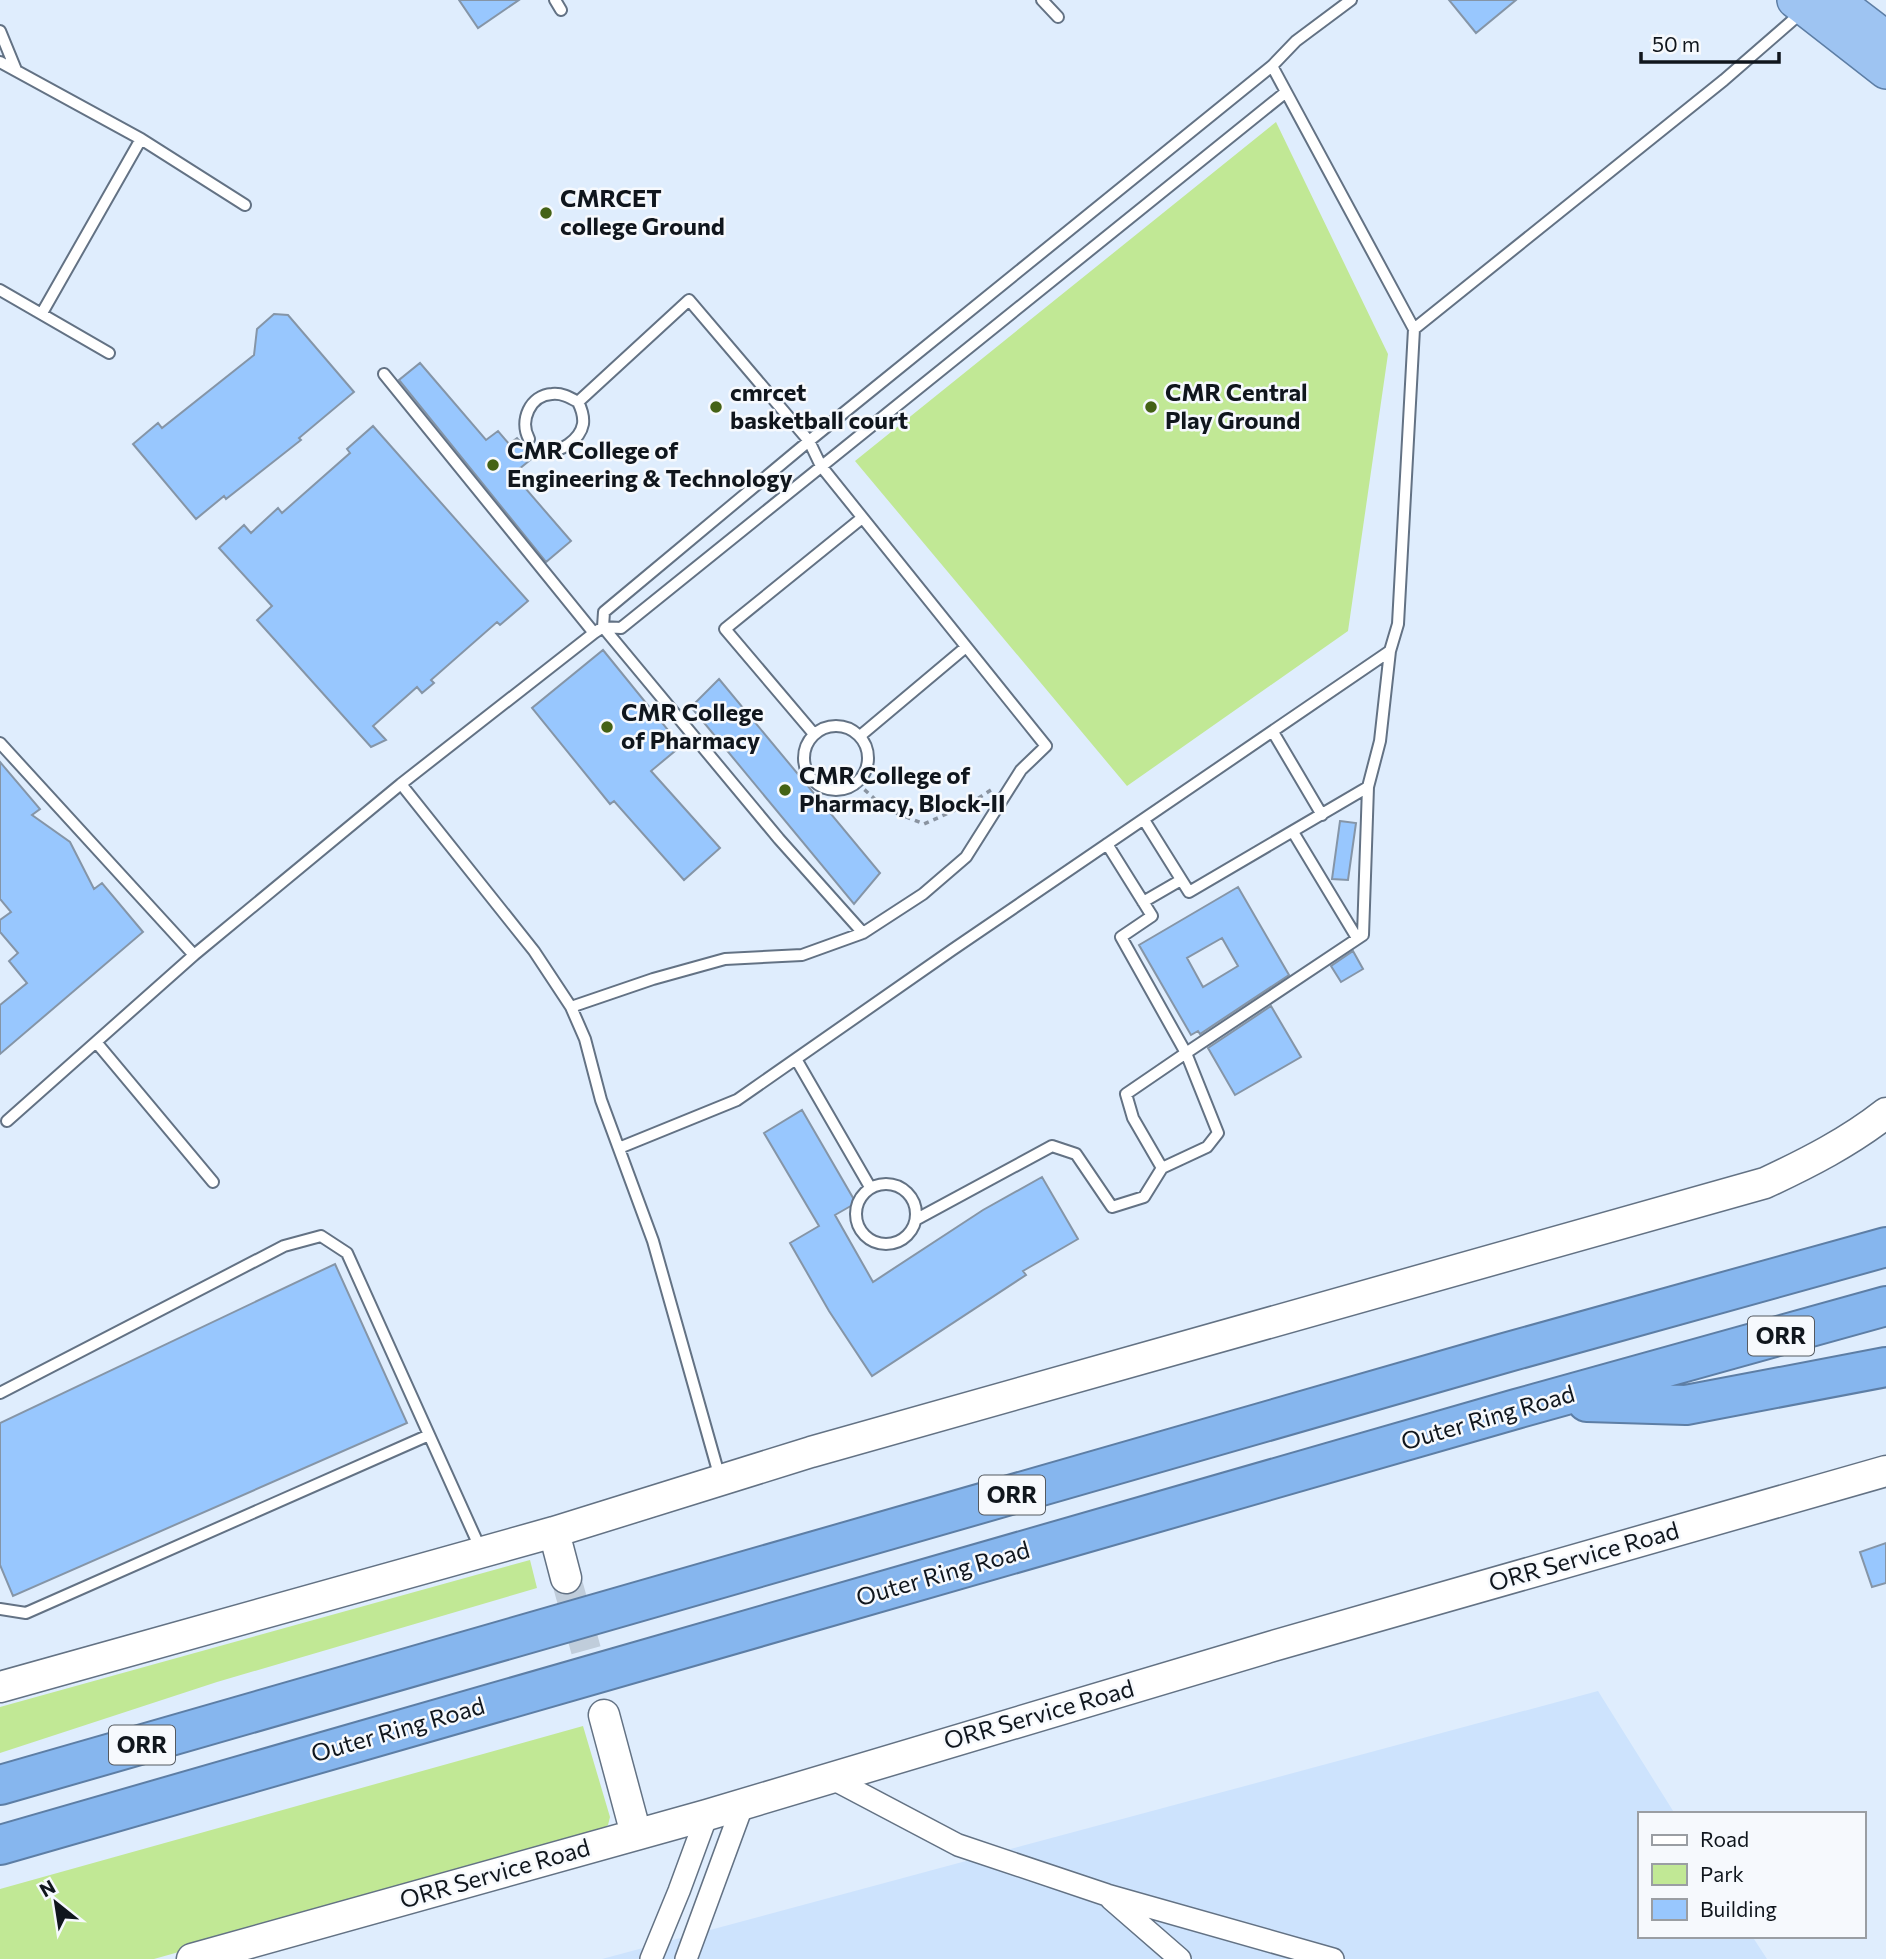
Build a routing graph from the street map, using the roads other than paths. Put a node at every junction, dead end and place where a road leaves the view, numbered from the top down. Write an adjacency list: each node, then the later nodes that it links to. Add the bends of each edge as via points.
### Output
1 (1042, 0): 4 (lane)
2 (1351, 0): 8 (lane, via 1296,41)
3 (1812, 3): 6 (highway); 10 (highway); 16 (lane, via 1724,80)
4 (1058, 17)
5 (0, 31): 9 (lane)
6 (1886, 39)
7 (0, 62): 9 (lane)
8 (1272, 66): 11 (lane); 21 (lane)
9 (16, 70): 12 (lane)
10 (1886, 71)
11 (1286, 92): 16 (lane); 23 (lane)
12 (141, 139): 13 (lane); 15 (lane)
13 (245, 205)
14 (0, 290): 15 (lane)
15 (42, 313): 17 (lane)
16 (1414, 329): 27 (lane, via 1398,624)
17 (109, 353)
18 (384, 374): 25 (lane)
19 (578, 402): 20 (lane, via 565,394 549,393 541,398 523,424); 21 (lane, via 689,300); 22 (lane, via 583,423 579,433 562,448)
20 (529, 439)
21 (809, 441): 23 (lane); 25 (lane, via 604,612)
22 (545, 451)
23 (821, 466): 24 (lane); 25 (lane, via 621,628)
24 (862, 518): 26 (lane); 29 (lane, via 725,629)
25 (599, 630): 32 (lane); 40 (lane)
26 (966, 647): 30 (lane); 40 (lane, via 1046,746 1021,770 966,857 923,894)
27 (1390, 651): 28 (lane); 33 (lane, via 1380,741)
28 (1273, 732): 34 (lane); 35 (lane)
29 (814, 734): 30 (lane, via 829,726 845,727); 30 (lane, via 805,748 804,765 811,780 825,789 841,790 857,783 866,768 867,751)
30 (860, 736)
31 (0, 743): 42 (lane)
32 (401, 784): 42 (lane); 43 (lane, via 534,951)
33 (1368, 787): 34 (lane); 41 (lane, via 1363,934)
34 (1322, 815): 36 (lane)
35 (1144, 820): 37 (lane); 38 (lane)
36 (1293, 832): 38 (lane, via 1189,892); 41 (lane)
37 (1107, 844): 39 (lane); 46 (lane)
38 (1181, 880): 39 (lane)
39 (1143, 902): 45 (lane, via 1152,915 1121,937)
40 (863, 933): 43 (lane, via 802,955 725,959)
41 (1357, 938): 45 (lane)
42 (194, 955): 44 (lane)
43 (571, 1007): 49 (lane)
44 (96, 1042): 48 (lane); 51 (lane)
45 (1186, 1053): 50 (lane, via 1218,1133 1207,1147); 50 (lane, via 1126,1094 1133,1118)
46 (796, 1059): 49 (lane, via 737,1100); 52 (lane)
47 (1886, 1113): 61 (main road, via 1858,1135 1765,1183)
48 (8, 1121)
49 (619, 1148): 61 (lane, via 653,1241)
50 (1162, 1168): 53 (lane, via 1144,1197 1112,1207 1076,1154 1052,1146)
51 (213, 1182)
52 (870, 1187): 53 (lane, via 887,1183 904,1188 915,1201); 53 (lane, via 858,1200 855,1218 862,1234 877,1244 894,1244 909,1234)
53 (917, 1219)
54 (1886, 1247): 69 (highway, ORR)
55 (1886, 1306): 58 (highway, Outer Ring Road / ORR)
56 (1886, 1367): 58 (highway, via 1686,1405)
57 (0, 1393): 59 (lane, via 284,1246 321,1236 347,1253)
58 (1546, 1401): 73 (highway, Outer Ring Road / ORR)
59 (429, 1435): 63 (lane); 65 (lane, via 26,1613)
60 (1886, 1471): 68 (main road, ORR Service Road)
61 (721, 1480): 62 (main road)
62 (554, 1532): 63 (main road); 64 (main road)
63 (482, 1553): 66 (main road)
64 (566, 1578)
65 (0, 1609)
66 (0, 1687)
67 (604, 1715): 72 (main road)
68 (829, 1777): 70 (main road, ORR Service Road); 74 (street, via 958,1845)
69 (0, 1785)
70 (743, 1804): 71 (main road, ORR Service Road); 77 (street)
71 (707, 1815): 72 (main road, ORR Service Road); 76 (street)
72 (636, 1834): 75 (main road, ORR Service Road)
73 (0, 1845)
74 (1107, 1895): 78 (street); 79 (street)
75 (192, 1959)
76 (651, 1959)
77 (686, 1959)
78 (1180, 1959)
79 (1333, 1959)

